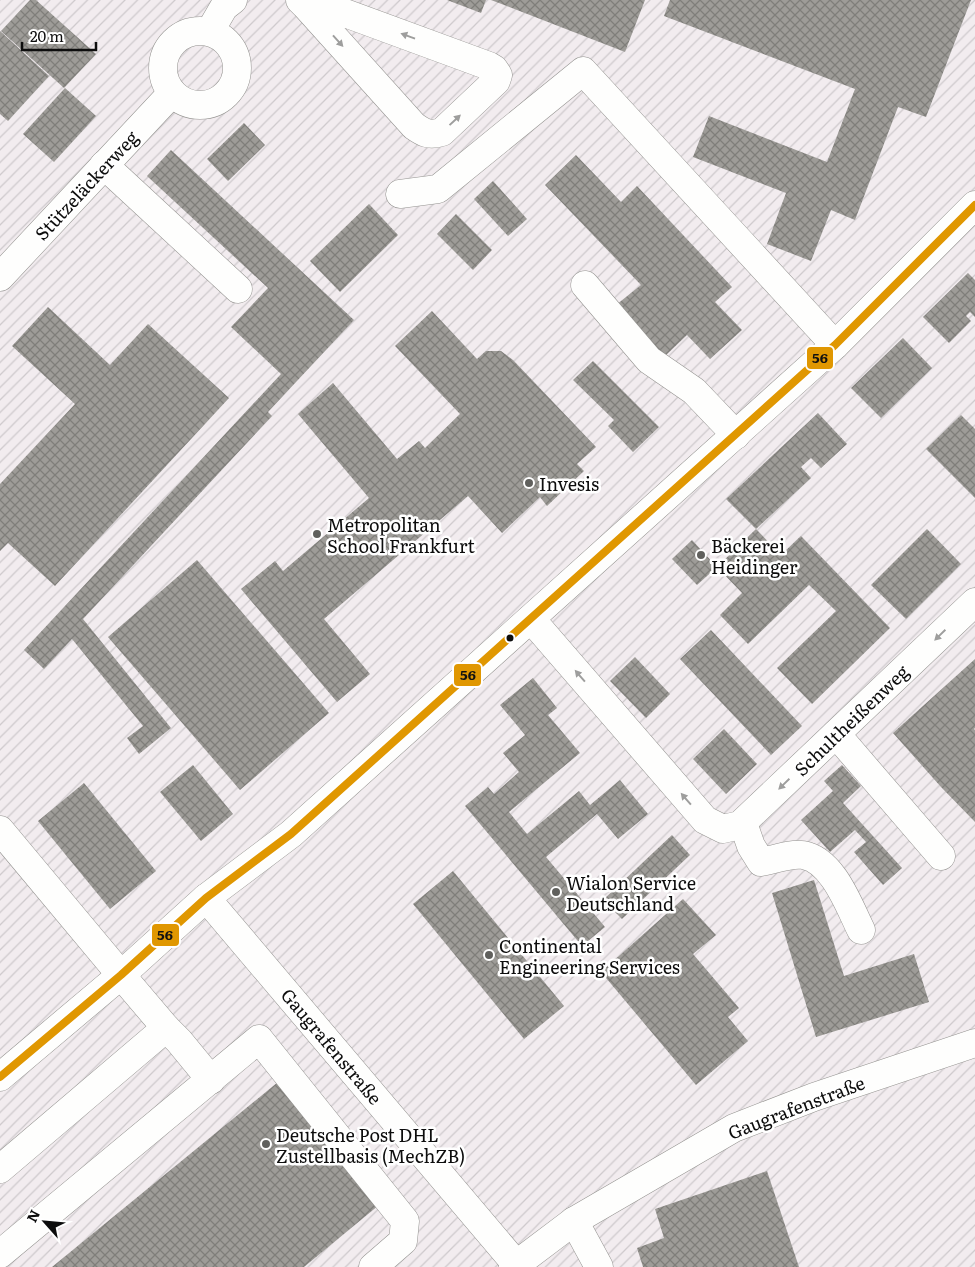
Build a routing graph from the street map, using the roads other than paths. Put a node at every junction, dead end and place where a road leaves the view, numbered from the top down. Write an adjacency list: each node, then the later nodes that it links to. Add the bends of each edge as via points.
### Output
1 (233, 0): 3 (street, via 224,7)
2 (302, 2): 2 (street, one-way to 2, via 414,126 426,133 442,132 496,81 498,75 489,66 343,12)
3 (210, 31): 4 (street, via 188,32 172,42 164,56 164,79); 4 (street, via 229,42 237,59 236,80 224,97 210,105 185,103)
4 (172, 93): 5 (street, Stützeläckerweg)
5 (104, 165): 8 (street, Stützeläckerweg); 10 (street)
6 (400, 194): 11 (street, via 438,190 583,71)
7 (971, 217): 11 (street)
8 (0, 277)
9 (585, 285): 12 (street, via 650,360 694,391)
10 (238, 289)
11 (835, 345): 12 (street)
12 (736, 435): 14 (street)
13 (975, 602): 15 (street, Schultheißenweg, one-way to 15)
14 (531, 619): 16 (street, one-way to 14, via 705,820); 19 (street, via 292,834)
15 (836, 734): 16 (street, Schultheißenweg, one-way to 16); 18 (street)
16 (733, 826): 20 (street, via 761,862 802,855 815,858 833,876)
17 (0, 830): 21 (street)
18 (941, 856)
19 (206, 898): 21 (street); 29 (street, Gaugrafenstraße)
20 (861, 930)
21 (121, 975): 22 (street); 24 (street)
22 (166, 1028): 25 (street); 26 (street)
23 (975, 1043): 27 (street, Gaugrafenstraße, via 814,1097 734,1128)
24 (0, 1077)
25 (211, 1080): 28 (street); 30 (street, via 258,1039 405,1221 403,1241)
26 (0, 1169)
27 (574, 1221): 29 (street, Gaugrafenstraße); 31 (street)
28 (0, 1254)
29 (515, 1266)
30 (373, 1267)
31 (599, 1267)

